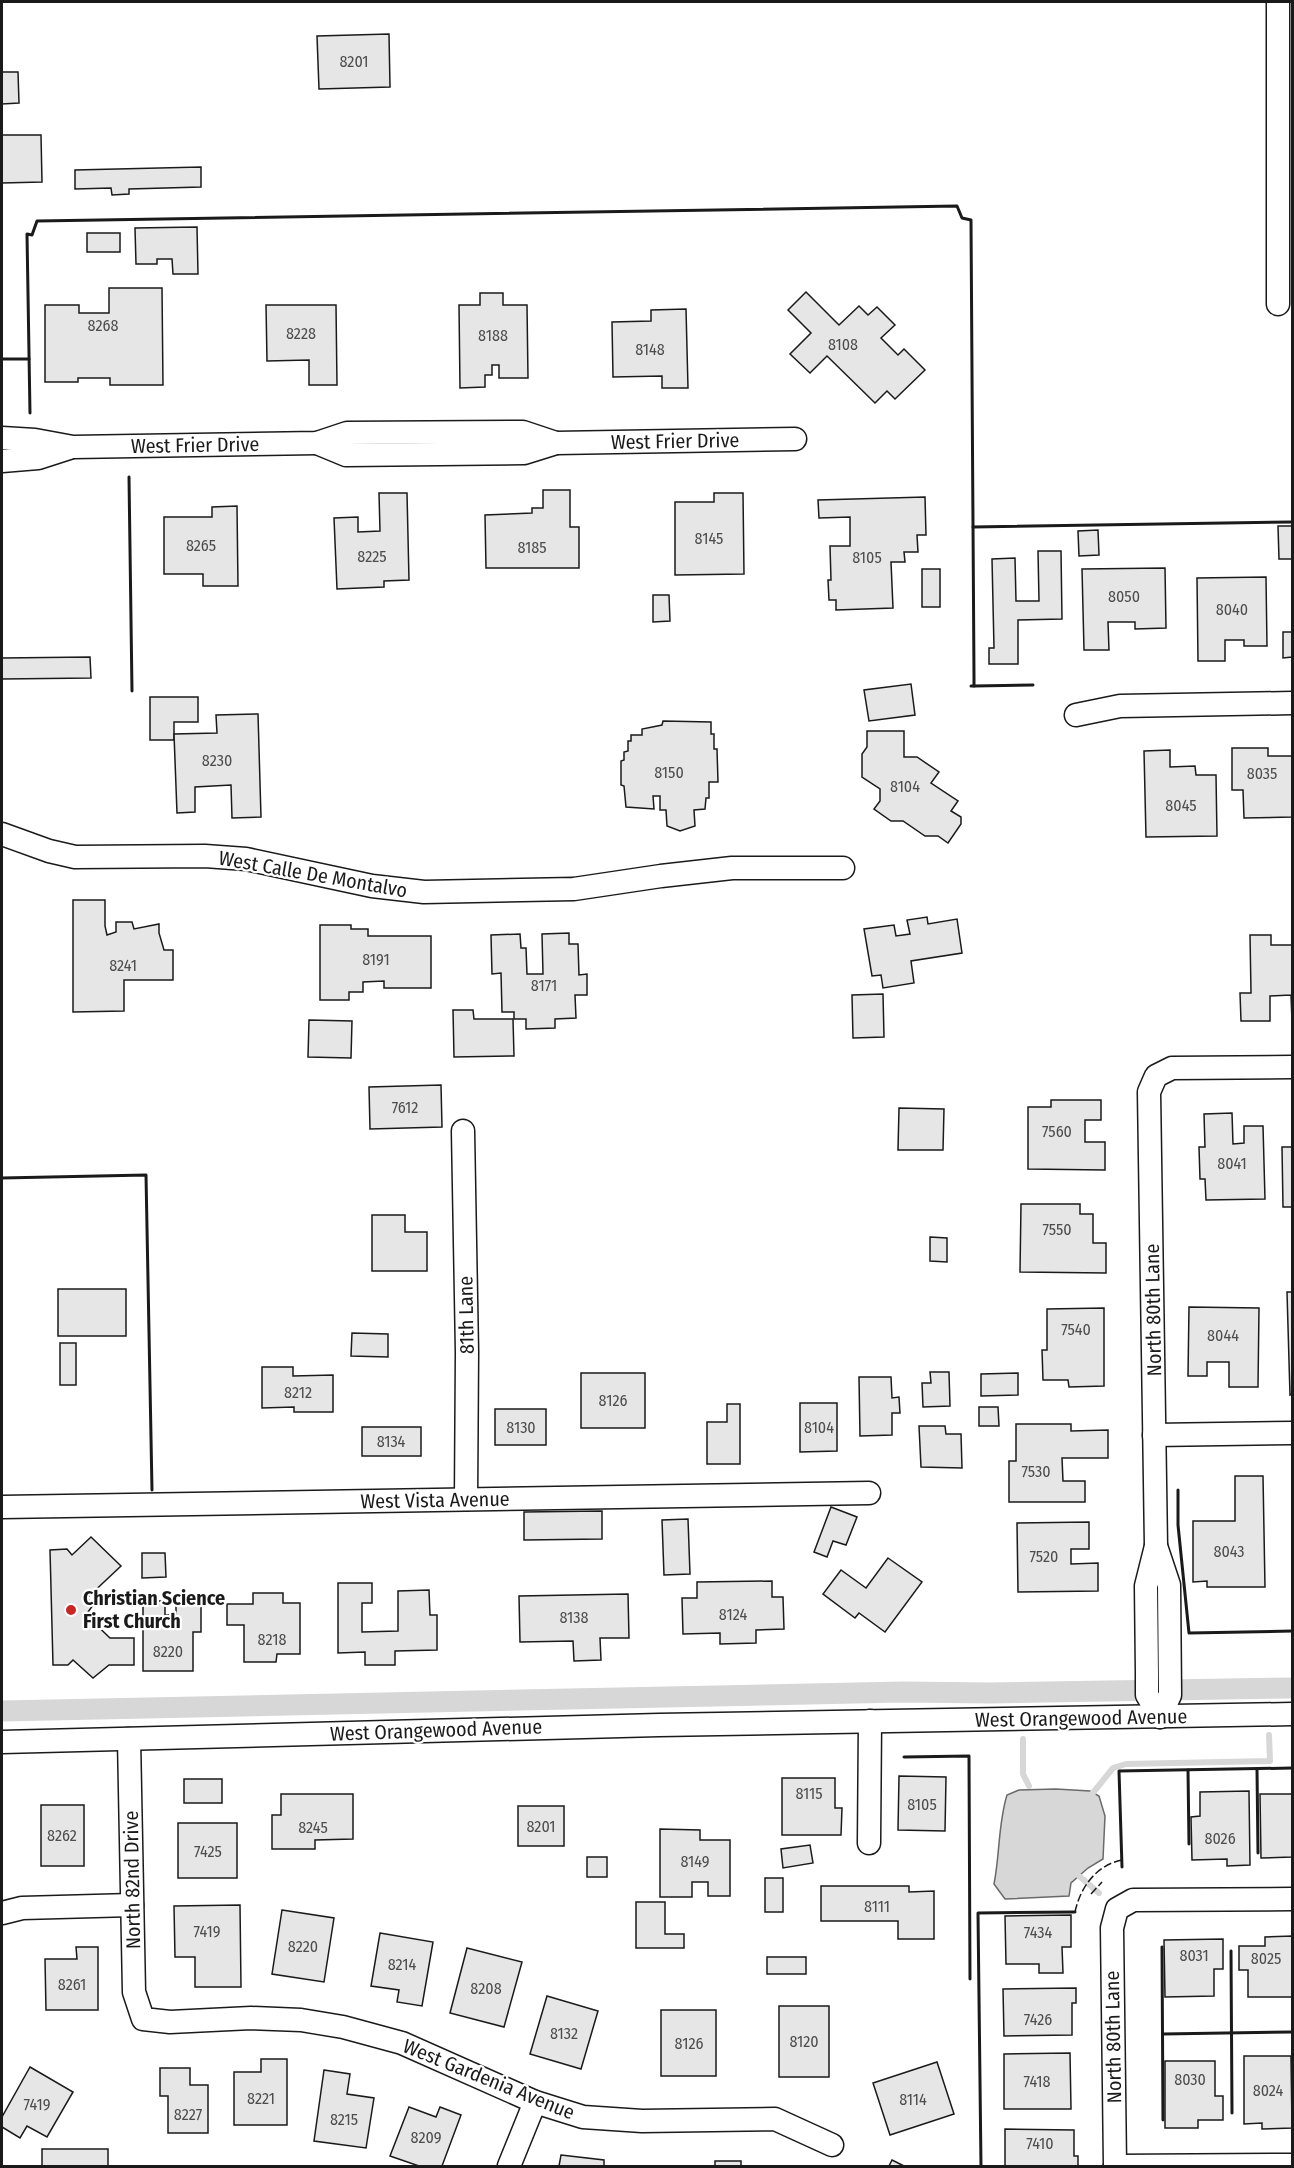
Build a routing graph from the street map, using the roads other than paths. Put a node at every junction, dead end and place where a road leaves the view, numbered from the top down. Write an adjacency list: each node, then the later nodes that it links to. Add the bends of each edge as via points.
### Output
1 (1278, 2): 2 (street)
2 (1278, 304)
3 (2, 438): 5 (street, West Frier Drive)
4 (795, 439): 5 (street, West Frier Drive, via 556,443 523,432 347,434 317,443)
5 (74, 447): 6 (street, West Frier Drive, via 38,458)
6 (2, 461)
7 (1293, 703): 8 (street, via 1120,706)
8 (1076, 715)
9 (2, 834): 10 (street, West Calle De Montalvo, via 75,857 246,859 372,886 424,892 574,889 732,868)
10 (843, 868)
11 (1293, 1066): 14 (street, North 80th Lane, via 1172,1068 1156,1076 1149,1092)
12 (463, 1131): 16 (street, 81th Lane)
13 (1293, 1432): 14 (street)
14 (1155, 1435): 18 (street, North 80th Lane)
15 (869, 1492): 16 (street, West Vista Avenue)
16 (466, 1499): 17 (street, West Vista Avenue)
17 (2, 1506)
18 (1156, 1546): 19 (street, North 80th Lane, via 1169,1585); 20 (street, North 80th Lane, via 1146,1586)
19 (1169, 1611): 20 (street); 21 (street, North 80th Lane)
20 (1146, 1612): 21 (street, North 80th Lane)
21 (1158, 1689): 23 (street, North 80th Lane)
22 (1293, 1714): 23 (street, West Orangewood Avenue)
23 (1160, 1717): 24 (street, West Orangewood Avenue)
24 (870, 1721): 25 (street, West Orangewood Avenue); 27 (street)
25 (129, 1739): 26 (street, West Orangewood Avenue); 29 (street, North 82nd Drive)
26 (2, 1742)
27 (869, 1843)
28 (1293, 1899): 36 (street, North 80th Lane, via 1133,1900 1117,1909 1112,1928)
29 (132, 1905): 30 (street, via 22,1908); 31 (street, North 82nd Drive, via 134,1992)
30 (2, 1913)
31 (143, 2019): 32 (street, West Gardenia Avenue, via 301,2020 343,2027 402,2043)
32 (535, 2102): 33 (street, West Gardenia Avenue, via 582,2117 610,2120 775,2119); 35 (street)
33 (832, 2145)
34 (1293, 2164): 36 (street)
35 (509, 2166)
36 (1115, 2166)

